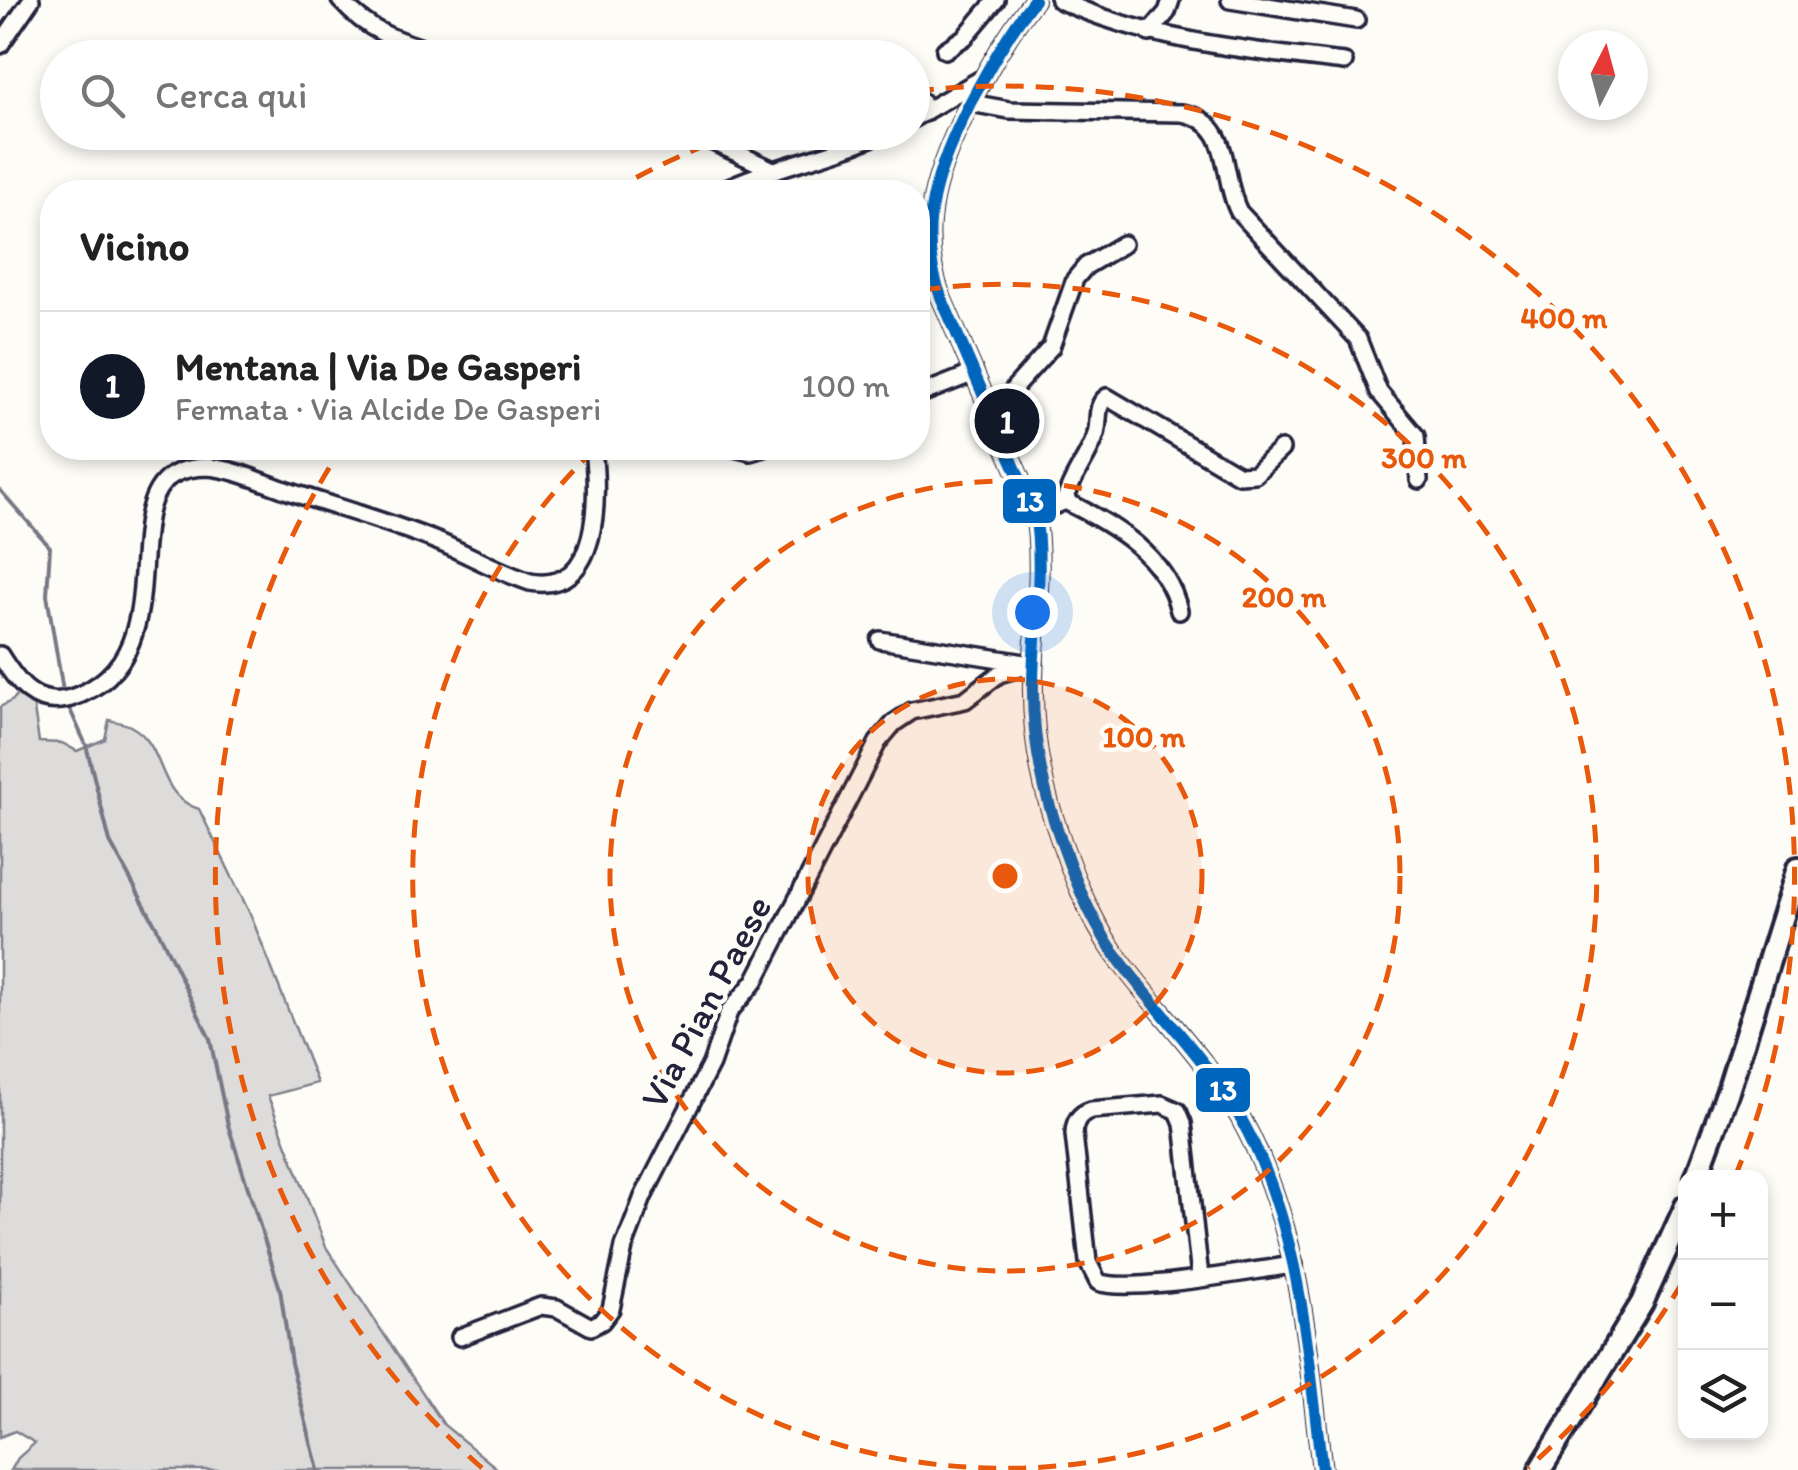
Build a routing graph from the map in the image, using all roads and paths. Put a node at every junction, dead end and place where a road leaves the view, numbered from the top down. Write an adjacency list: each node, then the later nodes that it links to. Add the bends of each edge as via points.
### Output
1 (31, 0): 11 (street)
2 (340, 0): 10 (street, via 375,32)
3 (996, 0): 12 (street)
4 (1034, 0): 14 (street)
5 (1058, 0): 9 (street)
6 (1171, 0): 9 (street)
7 (1230, 0): 8 (street)
8 (1356, 20)
9 (1150, 33): 13 (street)
10 (399, 40)
11 (0, 45)
12 (945, 50)
13 (1344, 62)
14 (984, 76): 15 (street); 16 (street)
15 (970, 103): 21 (street); 29 (street, via 1009,110 1176,113 1208,123 1221,143 1239,212 1358,338 1380,392 1411,427)
16 (930, 109)
17 (732, 150): 19 (street)
18 (842, 150): 19 (street)
19 (771, 168): 20 (street)
20 (744, 180)
21 (930, 208)
22 (1123, 244): 26 (street, via 1075,279 1051,347 1015,387)
23 (930, 248): 24 (street, via 938,290)
24 (974, 372): 25 (street); 26 (street)
25 (930, 390)
26 (997, 426): 31 (street)
27 (1281, 450): 30 (street, via 1254,474 1238,475 1107,396)
28 (593, 460): 34 (street, via 596,503 588,544 570,575 550,584 523,580 430,538 235,473 202,467 176,474 160,487 150,510 142,594 129,644 105,679 68,698 46,700 27,692)
29 (1419, 480)
30 (1065, 501): 31 (street); 32 (street, via 1130,540 1168,580)
31 (1034, 514): 35 (street)
32 (1179, 612)
33 (880, 640): 35 (street)
34 (0, 656)
35 (1034, 664): 39 (street, via 1042,772 1077,880 1110,946 1239,1116 1272,1186); 41 (street, Via Pian Paese, via 999,674 965,700 912,711 878,742 755,981 728,1015 711,1064 638,1208 605,1318 587,1326 542,1306)
36 (1798, 868): 37 (main road)
37 (1699, 1170)
38 (1678, 1224): 43 (main road, via 1642,1303)
39 (1294, 1265): 40 (street); 42 (street)
40 (1200, 1277): 40 (street, via 1115,1286 1094,1277 1074,1134 1082,1114 1158,1104 1178,1111)
41 (460, 1337)
42 (1322, 1470)
43 (1540, 1470)

